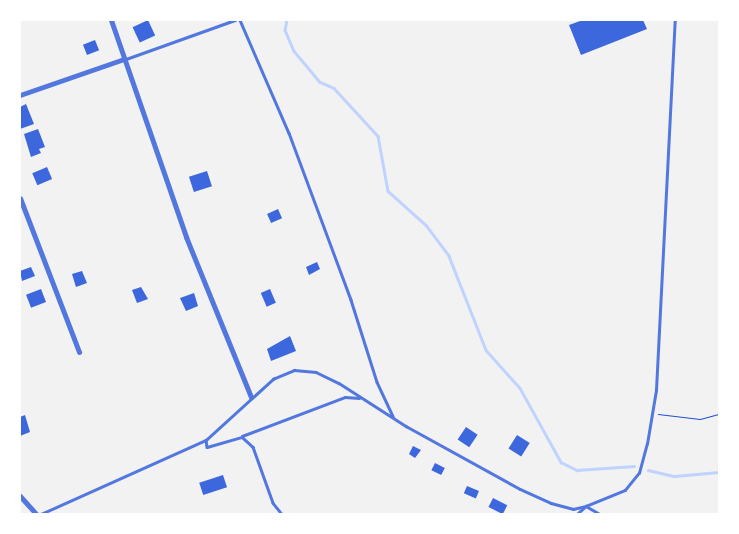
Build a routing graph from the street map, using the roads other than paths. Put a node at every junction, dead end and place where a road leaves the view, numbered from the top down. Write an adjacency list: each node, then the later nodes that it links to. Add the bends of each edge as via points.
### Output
1 (111, 20): 5 (street)
2 (235, 20): 5 (lane)
3 (240, 20): 11 (lane, via 289,133 351,300 377,382)
4 (675, 20): 15 (lane, via 664,263 647,444 634,481 626,490)
5 (124, 59): 6 (street); 9 (street, via 186,237)
6 (20, 94)
7 (20, 198): 8 (street)
8 (79, 352)
9 (251, 397): 10 (lane, via 273,379 294,370 316,372); 13 (lane)
10 (363, 399): 11 (lane); 12 (lane, via 345,397)
11 (393, 418): 15 (lane, via 520,489 572,509)
12 (242, 437): 13 (lane, via 207,446); 18 (lane, via 253,447 273,503)
13 (206, 440): 17 (lane)
14 (20, 496): 16 (street)
15 (586, 506): 19 (lane); 20 (lane)
16 (36, 514)
17 (41, 514)
18 (282, 514)
19 (577, 514)
20 (600, 514)

